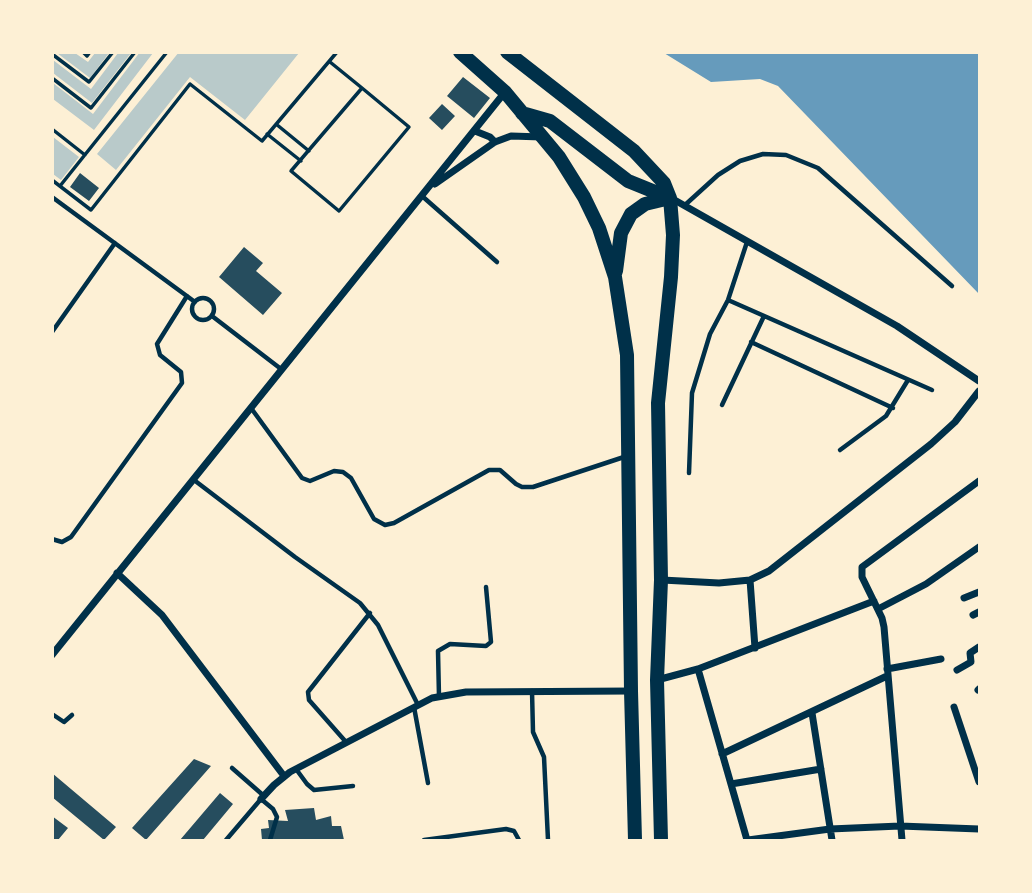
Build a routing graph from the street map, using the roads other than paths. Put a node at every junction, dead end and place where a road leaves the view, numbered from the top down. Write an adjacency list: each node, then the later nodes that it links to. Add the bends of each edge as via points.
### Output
1 (460, 52): 3 (highway)
2 (508, 52): 10 (highway, via 634,151 664,183)
3 (505, 92): 4 (highway); 5 (street)
4 (522, 113): 6 (highway); 10 (highway, via 550,121 628,181)
5 (475, 131): 7 (street); 8 (street)
6 (542, 137): 7 (street, via 511,136); 15 (highway, via 584,197)
7 (495, 142): 8 (street)
8 (424, 194): 14 (lane); 24 (street)
9 (52, 197): 13 (lane)
10 (670, 198): 11 (street); 15 (highway, via 645,204 631,214 621,233); 40 (highway, via 671,277 658,403)
11 (685, 205): 12 (street); 16 (lane, via 740,161 763,154 786,155 818,168)
12 (747, 241): 18 (lane); 26 (street, via 897,326)
13 (115, 243): 17 (lane); 22 (lane)
14 (497, 262)
15 (615, 276): 33 (highway, via 627,355)
16 (952, 286)
17 (187, 296): 19 (lane); 37 (lane, via 156,344 160,355 181,372 182,383 71,537 62,542)
18 (728, 300): 21 (lane); 34 (lane, via 710,334 692,393)
19 (195, 302): 20 (lane, via 210,300 215,309); 20 (lane, via 196,318)
20 (212, 316): 24 (lane)
21 (764, 316): 23 (lane); 25 (lane)
22 (52, 332)
23 (751, 342): 29 (lane); 31 (lane)
24 (282, 369): 30 (street)
25 (908, 380): 27 (lane); 31 (lane)
26 (979, 382)
27 (932, 390)
28 (979, 391): 41 (street, via 931,444 790,556)
29 (722, 405)
30 (251, 407): 33 (lane, via 302,478 310,481 343,472 374,519 385,525 489,471 500,471 516,484 533,487); 35 (street)
31 (893, 408): 32 (lane)
32 (840, 450)
33 (629, 456): 57 (highway)
34 (690, 473)
35 (193, 479): 39 (street); 47 (lane)
36 (979, 481): 45 (street, via 865,564 862,577)
37 (52, 539)
38 (979, 547): 46 (street, via 926,584)
39 (117, 573): 50 (street); 69 (street, via 153,604)
40 (661, 580): 41 (street); 55 (highway)
41 (750, 580): 49 (street)
42 (486, 587): 58 (lane, via 491,642 486,646 450,644 438,651)
43 (979, 592): 44 (street)
44 (964, 598)
45 (874, 601): 46 (street); 49 (street)
46 (878, 609): 54 (street)
47 (370, 613): 59 (lane); 64 (lane, via 308,692 309,700)
48 (979, 647): 53 (street, via 970,653 972,661)
49 (755, 648): 52 (street)
50 (52, 655)
51 (942, 659): 54 (street)
52 (698, 669): 55 (street); 65 (street)
53 (957, 670)
54 (887, 673): 61 (street); 75 (street)
55 (657, 680): 84 (highway)
56 (532, 691): 57 (street); 58 (street); 82 (lane, via 533,732 544,757)
57 (631, 691): 83 (highway)
58 (439, 696): 59 (street)
59 (416, 706): 64 (street); 71 (lane)
60 (954, 707): 70 (street)
61 (812, 713): 65 (street); 68 (street)
62 (52, 714): 63 (lane, via 64,722)
63 (72, 715)
64 (346, 742): 67 (street)
65 (722, 754): 72 (street)
66 (232, 768): 74 (lane)
67 (296, 769): 69 (street); 73 (lane, via 314,790)
68 (821, 769): 72 (street); 76 (street)
69 (284, 776): 74 (street)
70 (979, 782)
71 (428, 783)
72 (731, 784): 85 (street)
73 (353, 786)
74 (262, 797): 78 (lane); 79 (lane, via 277,817)
75 (900, 826): 76 (street); 77 (street); 87 (street)
76 (830, 829): 85 (street); 86 (street)
77 (979, 829)
78 (226, 841)
79 (270, 841)
80 (424, 841): 81 (lane, via 510,829)
81 (519, 841)
82 (548, 841)
83 (635, 841)
84 (661, 841)
85 (748, 841)
86 (832, 841)
87 (902, 841)

